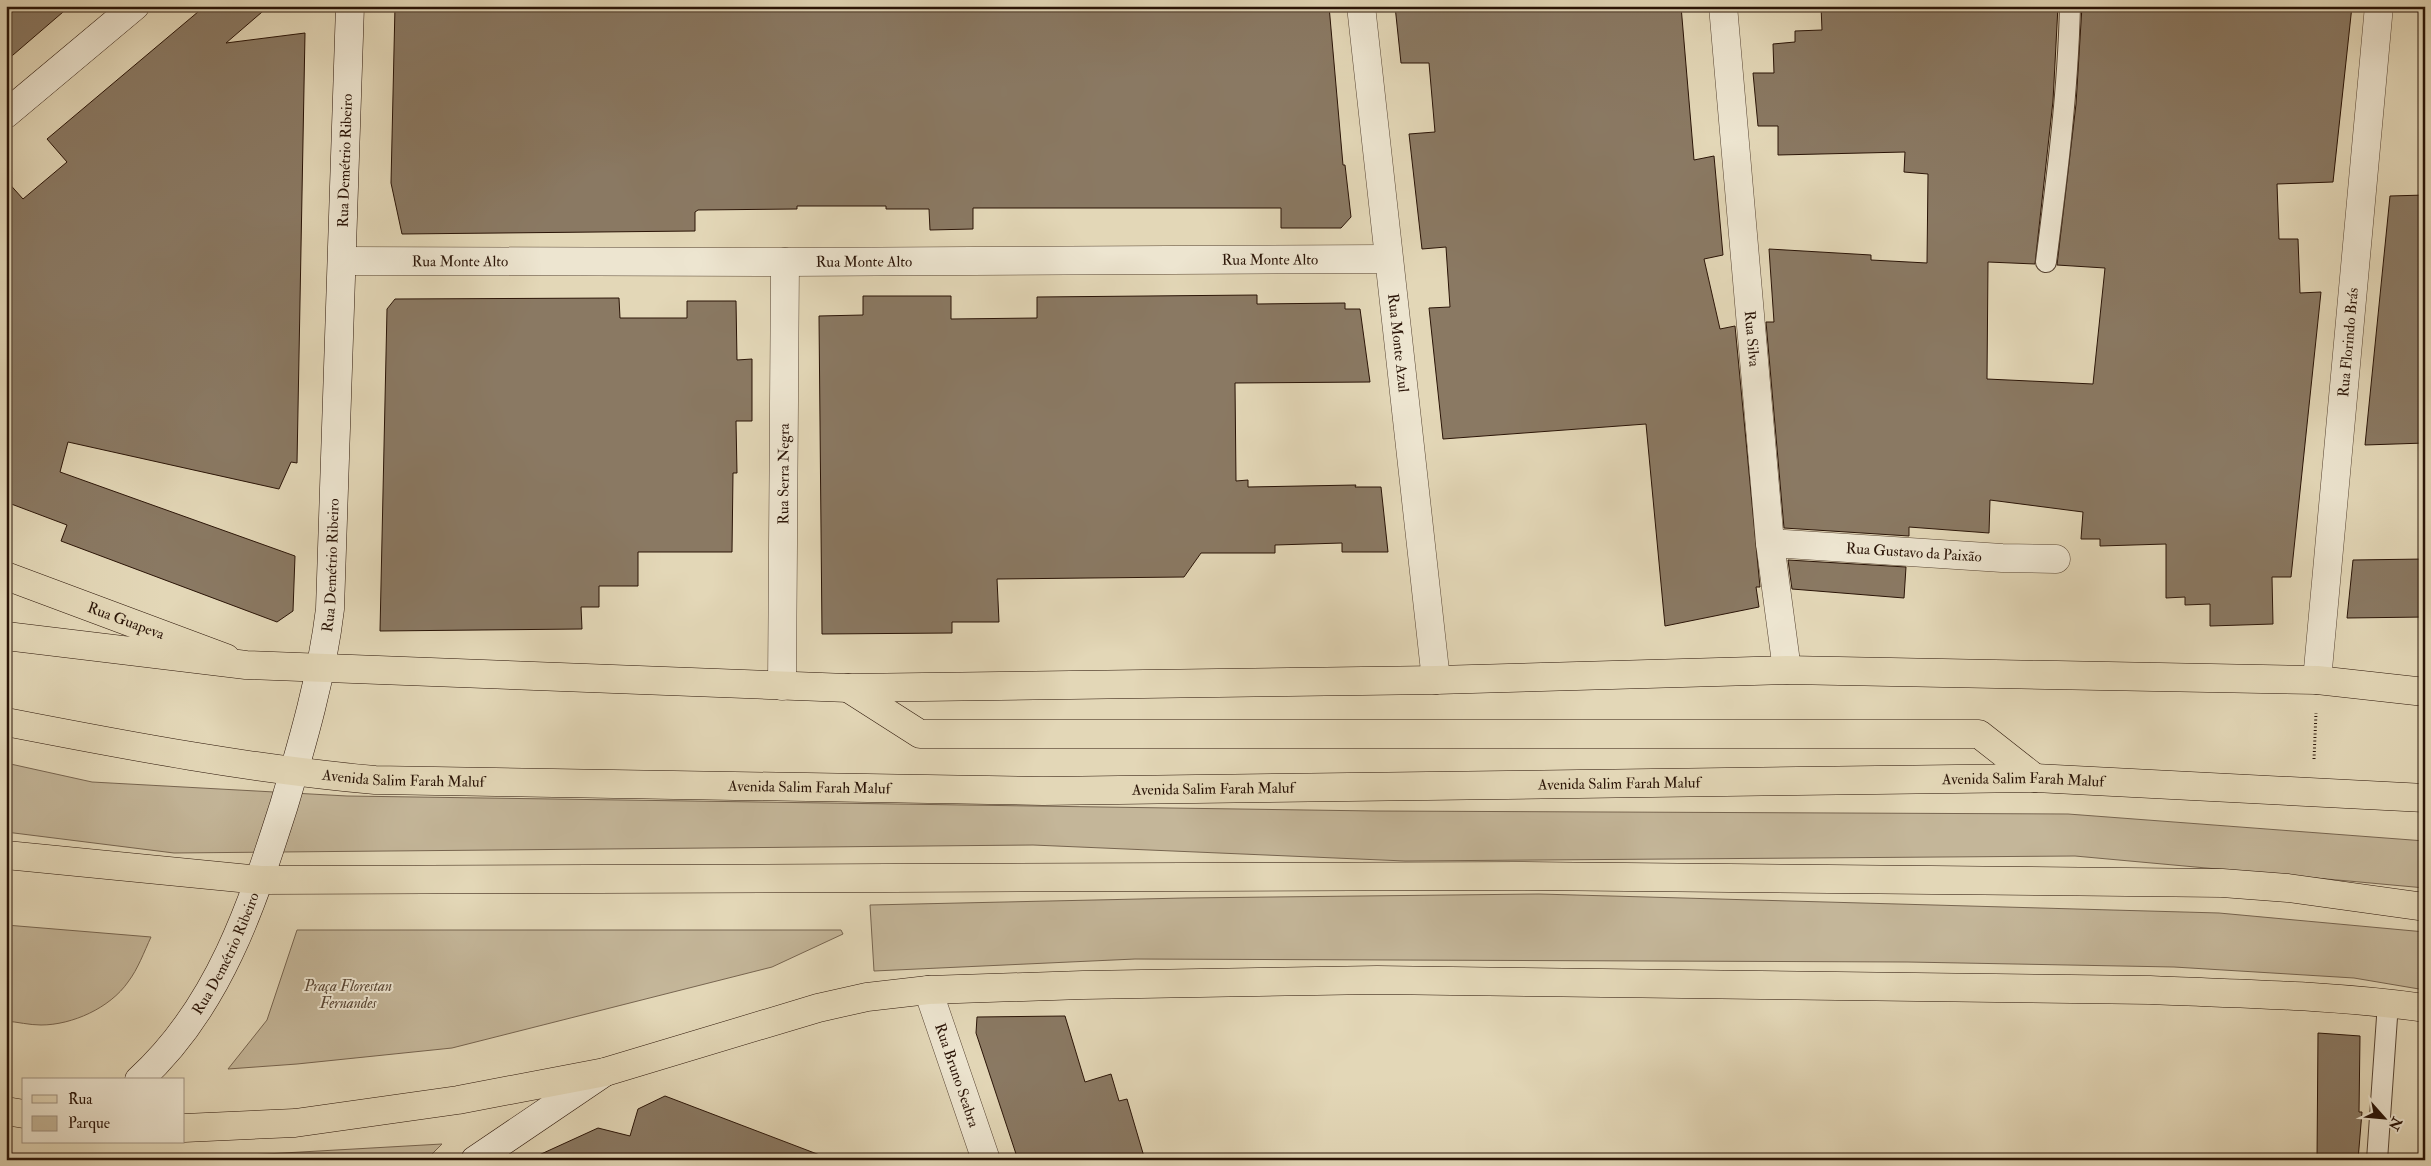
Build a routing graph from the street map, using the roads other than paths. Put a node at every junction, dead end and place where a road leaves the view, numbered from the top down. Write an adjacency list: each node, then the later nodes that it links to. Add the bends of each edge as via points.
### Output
1 (135, 6): 7 (street)
2 (350, 6): 9 (street, Rua Demétrio Ribeiro)
3 (1361, 6): 8 (street, Rua Monte Azul)
4 (1723, 6): 12 (street, Rua Silva)
5 (2070, 6): 11 (lane, via 2061,142)
6 (2379, 6): 20 (street, Rua Florindo Brás)
7 (6, 114)
8 (1388, 259): 10 (street, Rua Monte Alto); 19 (street, Rua Monte Azul)
9 (342, 261): 10 (street, Rua Monte Alto); 17 (street, Rua Demétrio Ribeiro, via 330,609)
10 (785, 262): 21 (street, Rua Serra Negra)
11 (2046, 262)
12 (1770, 543): 13 (street, Rua Gustavo da Paixão); 18 (street, Rua Silva)
13 (2056, 559)
14 (6, 576): 16 (main road, Rua Guapeva)
15 (6, 636): 16 (main road)
16 (246, 665): 17 (main road)
17 (321, 669): 21 (main road); 25 (street, Rua Demétrio Ribeiro)
18 (1787, 670): 19 (main road); 20 (main road)
19 (1436, 680): 22 (main road)
20 (2317, 680): 23 (main road)
21 (782, 686): 22 (main road)
22 (848, 688): 26 (main road, via 920,734 1979,734)
23 (2425, 692)
24 (6, 722): 25 (main road, Avenida Salim Farah Maluf)
25 (293, 773): 26 (main road, Avenida Salim Farah Maluf, via 375,780 1043,791); 29 (street, Rua Demétrio Ribeiro)
26 (2035, 778): 27 (main road, Avenida Salim Farah Maluf)
27 (2425, 798)
28 (6, 855): 29 (main road)
29 (260, 880): 30 (main road, via 1522,876 2202,882 2288,888); 35 (street, Rua Demétrio Ribeiro, via 205,1001 165,1056)
30 (2425, 907)
31 (928, 990): 32 (main road, via 1377,980 2150,990); 34 (main road, via 868,996 818,1008); 40 (street, Rua Bruno Seabra)
32 (2388, 1003): 33 (main road); 41 (lane)
33 (2425, 1008)
34 (606, 1072): 38 (main road, via 458,1100 295,1123); 39 (street)
35 (141, 1078)
36 (6, 1111): 37 (main road)
37 (22, 1114)
38 (185, 1128)
39 (475, 1160)
40 (986, 1160)
41 (2377, 1160)

